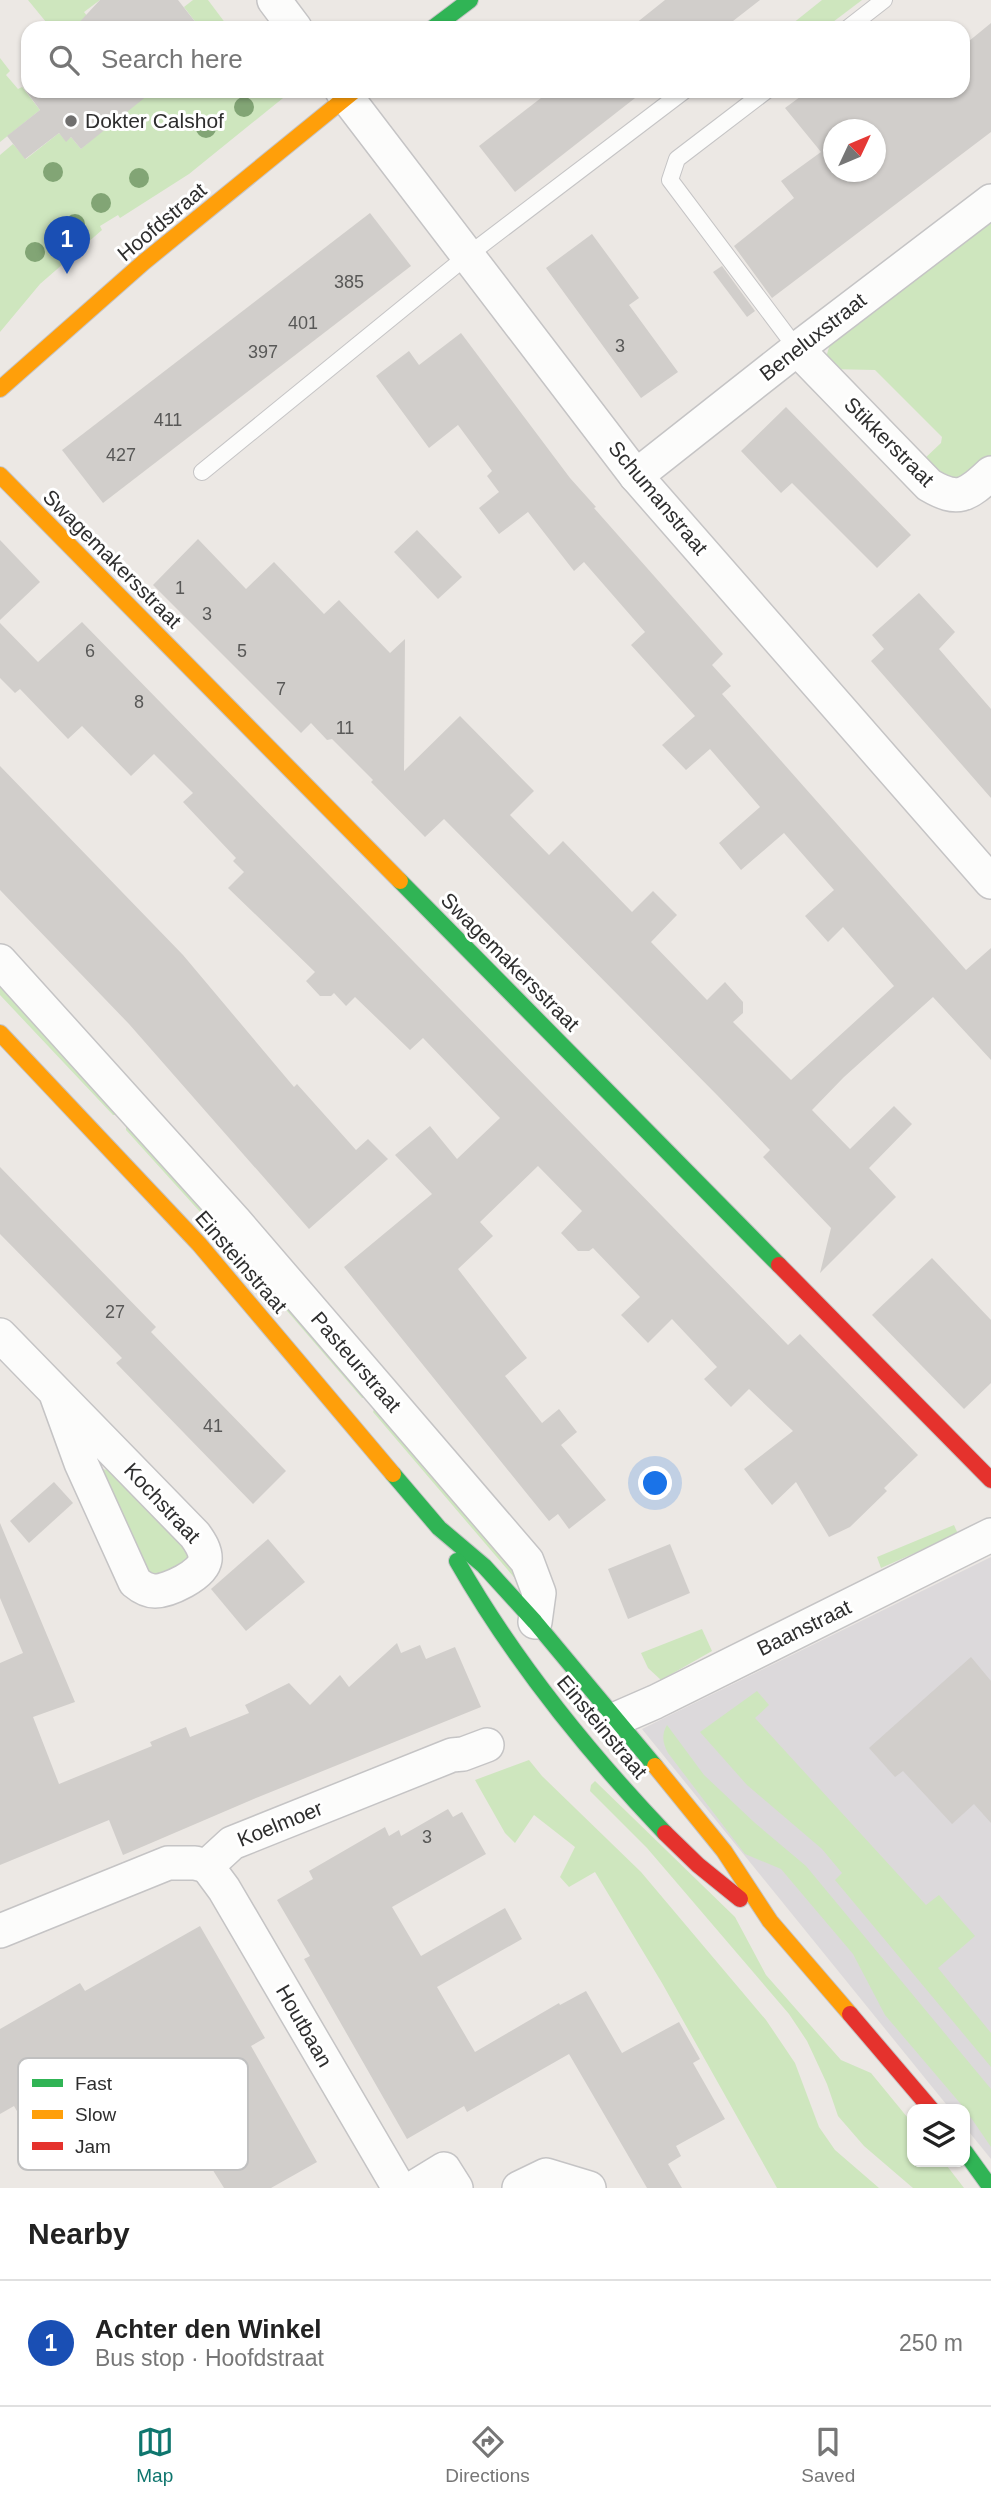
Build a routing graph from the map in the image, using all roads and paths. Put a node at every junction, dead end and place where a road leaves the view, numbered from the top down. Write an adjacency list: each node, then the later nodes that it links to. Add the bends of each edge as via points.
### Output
1 (274, 0): 4 (street)
2 (470, 0): 5 (street)
3 (884, 0): 6 (lane)
4 (290, 21)
5 (442, 21)
6 (857, 21)
7 (342, 98): 14 (street, Hoofdstraat)
8 (352, 98): 12 (street, Schumanstraat)
9 (675, 98): 12 (lane)
10 (757, 98): 13 (lane, via 677,159 670,180)
11 (991, 201): 13 (street, Beneluxstraat)
12 (467, 256): 15 (lane); 18 (street, Schumanstraat)
13 (797, 349): 16 (street, Stikkerstraat, via 929,485 957,496); 18 (street, Beneluxstraat)
14 (0, 389)
15 (202, 472)
16 (991, 473)
17 (0, 475): 24 (street, Swagemakersstraat)
18 (636, 476): 19 (street, Schumanstraat)
19 (991, 882)
20 (0, 961): 27 (street, Pasteurstraat, via 234,1220 527,1561 539,1593)
21 (0, 1033): 25 (street, Einsteinstraat, via 199,1244)
22 (0, 1335): 23 (street, Kochstraat)
23 (56, 1394): 23 (street, Kochstraat, via 195,1535 205,1560 194,1576 163,1590 152,1591 135,1582 81,1463)
24 (991, 1480)
25 (439, 1528): 27 (street, Einsteinstraat, via 484,1566); 31 (street, Einsteinstraat, via 513,1650 596,1758 724,1888)
26 (991, 1535): 28 (street, Baanstraat)
27 (535, 1622): 28 (street, Einsteinstraat)
28 (616, 1719): 31 (street, Einsteinstraat, via 724,1851)
29 (487, 1745): 30 (street, Koelmoer, via 232,1843)
30 (206, 1866): 32 (street, via 168,1863); 35 (street, Houtbaan, via 224,1889)
31 (770, 1921): 33 (street, Einsteinstraat)
32 (0, 1931)
33 (927, 2104)
34 (970, 2159): 40 (street)
35 (399, 2188)
36 (413, 2188): 37 (street, via 444,2169)
37 (456, 2188)
38 (519, 2188): 39 (street, via 546,2175)
39 (589, 2188)
40 (990, 2188)

